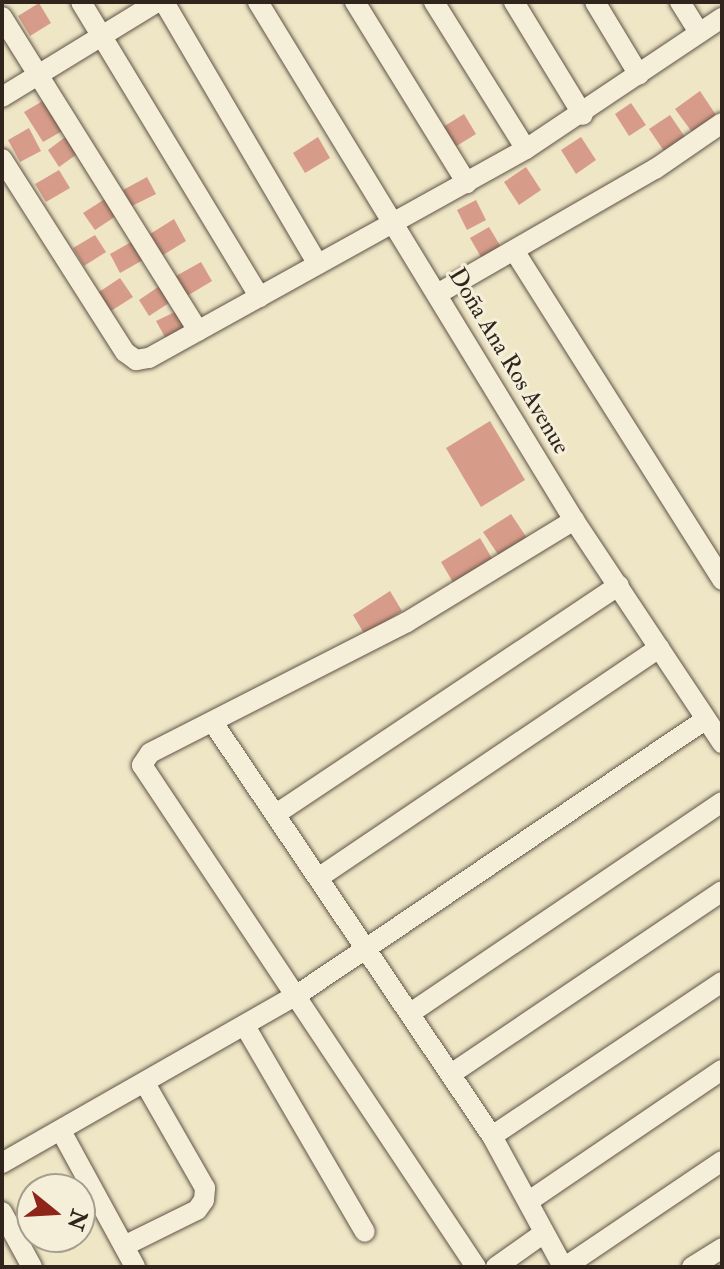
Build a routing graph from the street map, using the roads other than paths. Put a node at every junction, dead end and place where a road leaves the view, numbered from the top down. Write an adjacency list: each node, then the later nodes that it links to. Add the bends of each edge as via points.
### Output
1 (81, 2): 13 (street)
2 (157, 2): 13 (street)
3 (164, 2): 24 (street)
4 (258, 2): 22 (street, Doña Ana Ros Avenue)
5 (355, 2): 21 (street)
6 (434, 2): 19 (street)
7 (514, 2): 17 (street)
8 (595, 2): 15 (street)
9 (680, 2): 12 (street)
10 (2, 17): 14 (street)
11 (722, 18): 12 (street)
12 (699, 33): 15 (street)
13 (102, 36): 14 (street); 26 (street)
14 (36, 73): 16 (street); 27 (street)
15 (639, 75): 17 (street)
16 (2, 97)
17 (583, 115): 19 (street)
18 (722, 123): 23 (street)
19 (526, 149): 21 (street)
20 (2, 159): 27 (street, via 125,352 136,360 149,358)
21 (467, 183): 22 (street)
22 (395, 223): 24 (street); 25 (street, Doña Ana Ros Avenue)
23 (515, 252): 25 (street); 29 (street)
24 (318, 264): 26 (street)
25 (439, 293): 28 (street, Doña Ana Ros Avenue)
26 (260, 297): 27 (street)
27 (198, 331)
28 (574, 520): 30 (street, Doña Ana Ros Avenue); 33 (street, via 407,622)
29 (722, 580)
30 (619, 585): 31 (street, Doña Ana Ros Avenue); 36 (street)
31 (659, 648): 32 (street, Doña Ana Ros Avenue); 37 (street)
32 (706, 719): 34 (street, Doña Ana Ros Avenue); 39 (street)
33 (214, 724): 36 (street); 41 (street, via 150,753 142,765)
34 (722, 743)
35 (722, 802): 42 (street)
36 (276, 814): 37 (street)
37 (321, 876): 39 (street)
38 (722, 891): 45 (street)
39 (366, 944): 41 (street); 42 (street)
40 (722, 982): 48 (street)
41 (297, 995): 43 (street); 59 (street)
42 (412, 1012): 45 (street)
43 (245, 1026): 46 (street); 53 (street)
44 (722, 1070): 51 (street)
45 (451, 1074): 48 (street)
46 (146, 1085): 47 (street); 55 (street, via 205,1188 197,1210)
47 (61, 1131): 50 (street); 55 (street)
48 (492, 1136): 51 (street)
49 (722, 1161): 61 (street)
50 (2, 1163)
51 (529, 1201): 54 (street)
52 (2, 1212): 57 (street)
53 (365, 1232)
54 (544, 1233): 60 (street); 61 (street)
55 (124, 1246): 58 (street)
56 (722, 1248): 62 (street)
57 (32, 1267)
58 (135, 1267)
59 (476, 1267)
60 (496, 1267)
61 (564, 1267)
62 (692, 1267)

